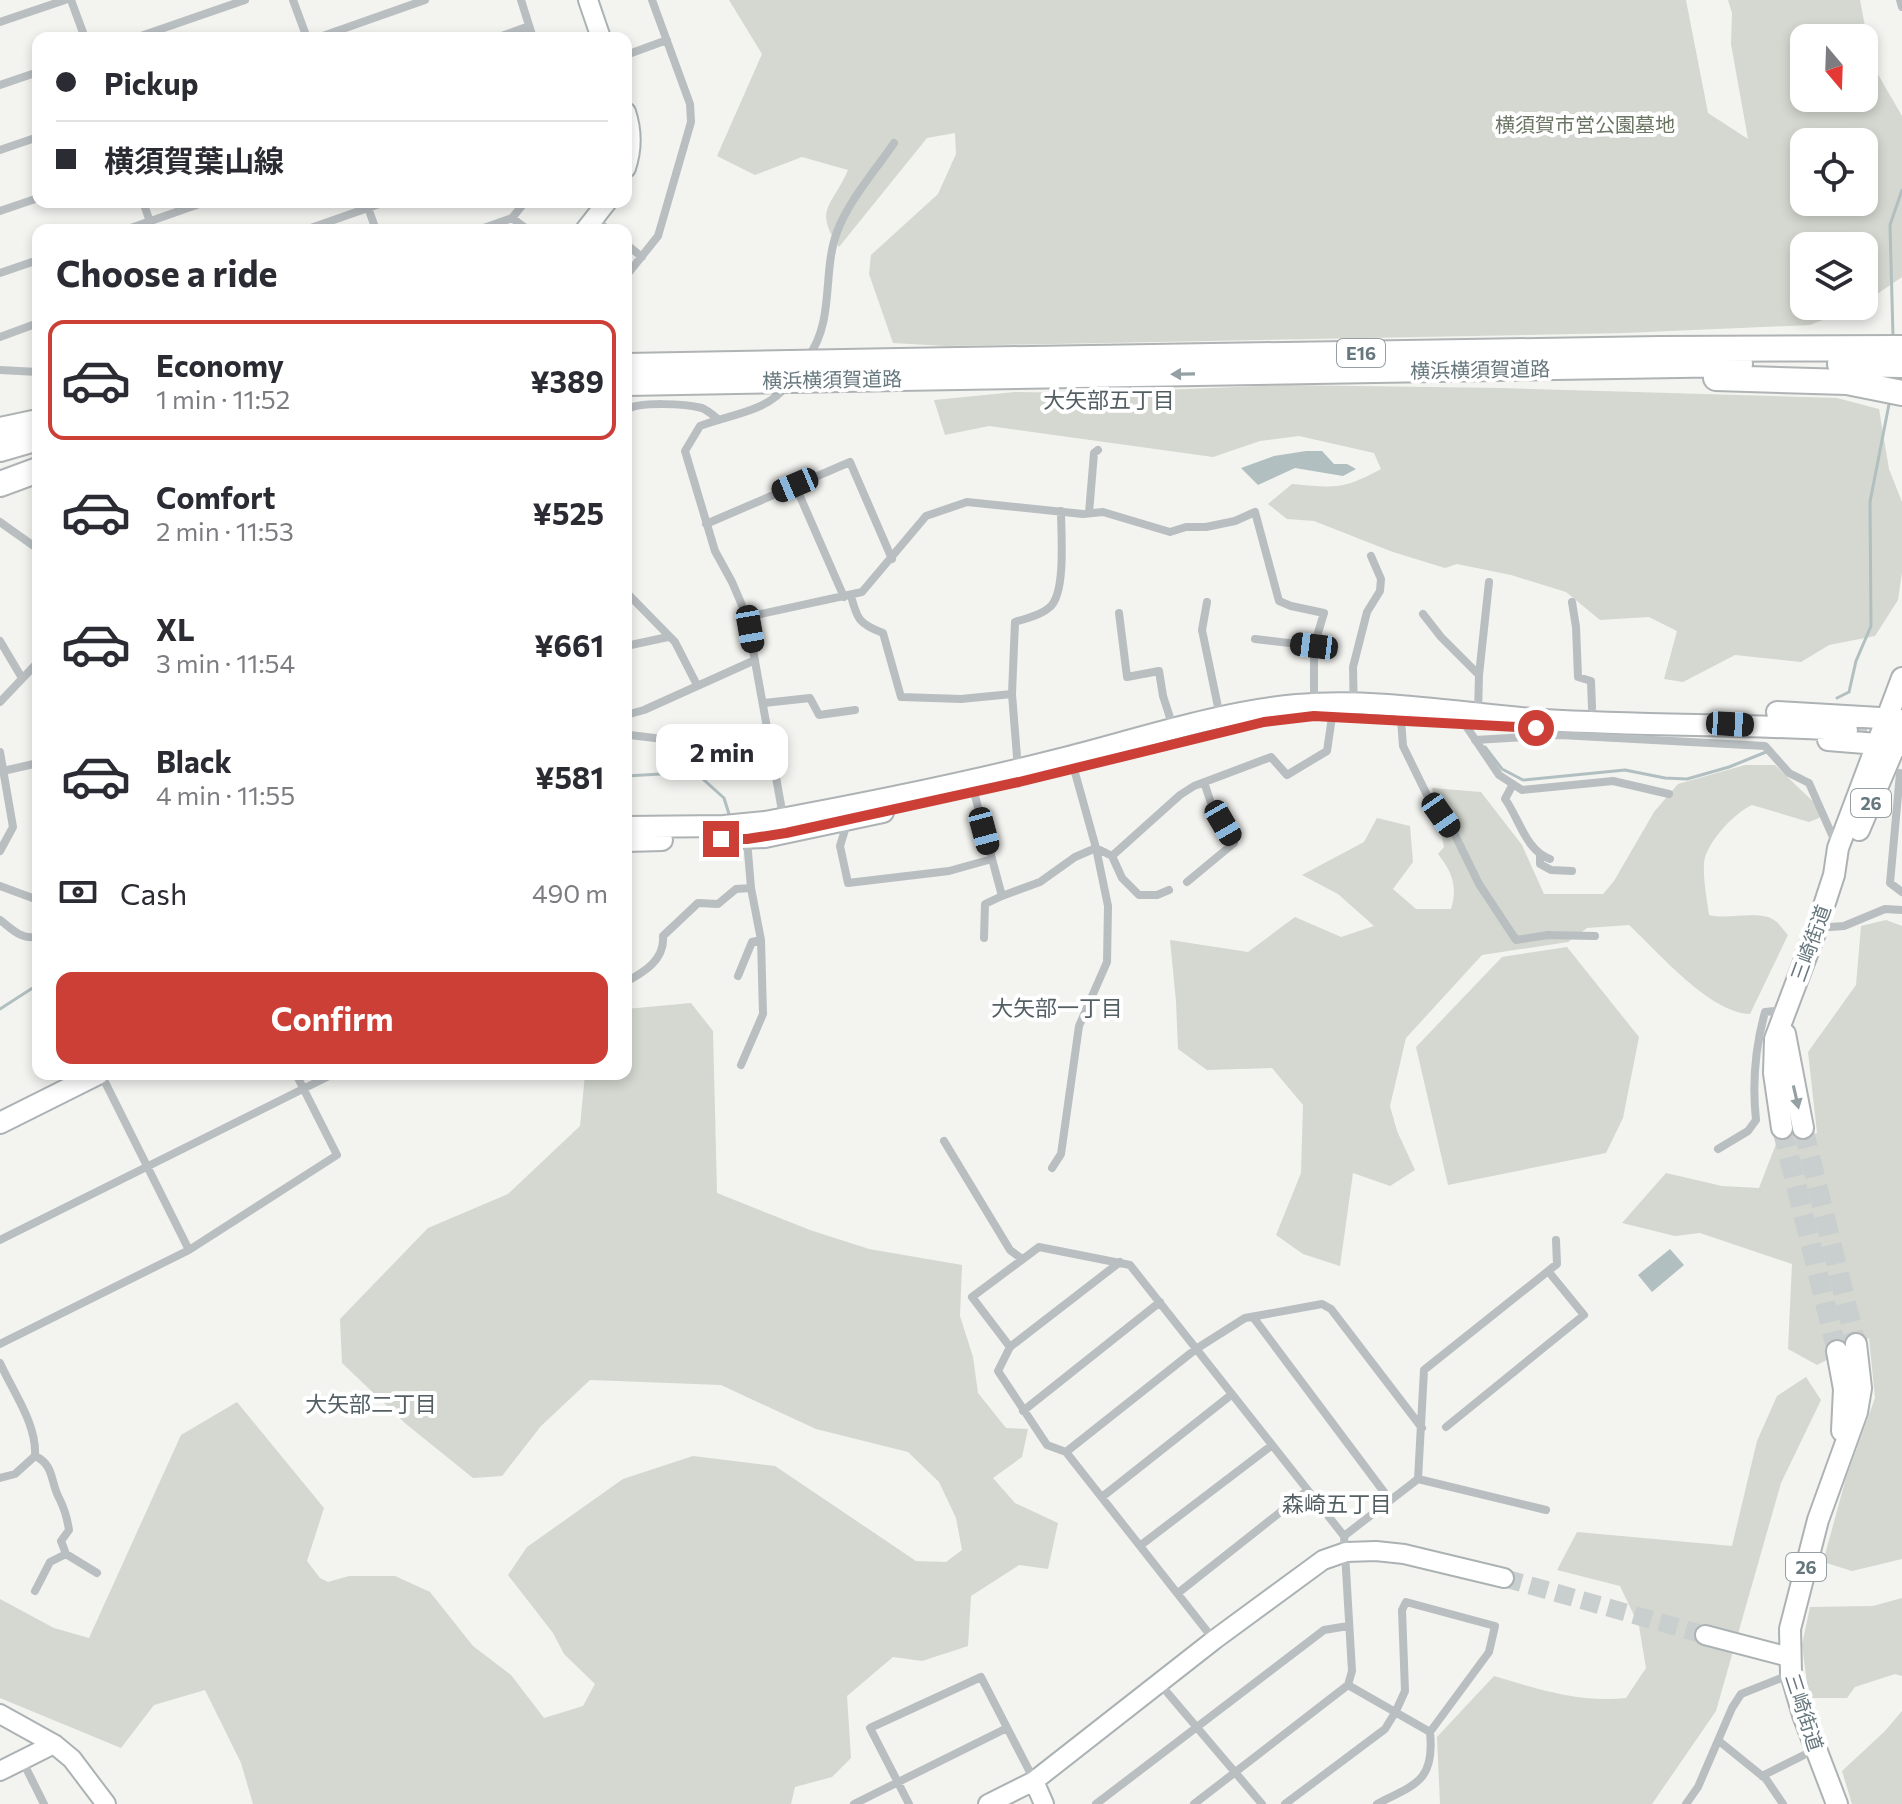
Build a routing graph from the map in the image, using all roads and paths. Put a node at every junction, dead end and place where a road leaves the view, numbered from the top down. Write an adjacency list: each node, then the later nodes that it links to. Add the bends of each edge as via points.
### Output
1 (68, 0): 10 (street); 12 (street)
2 (245, 0): 13 (street)
3 (293, 0): 14 (street)
4 (425, 0): 15 (street)
5 (521, 0): 11 (street)
6 (588, 0): 18 (street)
7 (652, 0): 19 (street)
8 (1900, 0): 9 (street)
9 (1902, 7)
10 (0, 22)
11 (529, 26): 16 (street); 17 (street)
12 (82, 32)
13 (152, 32)
14 (305, 32)
15 (334, 32)
16 (512, 32)
17 (531, 32)
18 (599, 32)
19 (667, 40): 20 (street); 37 (street, via 690,104 691,122 658,236)
20 (632, 53)
21 (32, 74): 22 (street)
22 (0, 85)
23 (32, 139): 25 (street)
24 (894, 143): 55 (street, via 838,231 816,347 781,394 766,405)
25 (0, 150)
26 (32, 200): 30 (street)
27 (192, 208): 32 (street)
28 (360, 208): 33 (street)
29 (520, 208): 31 (street)
30 (0, 211)
31 (512, 218): 34 (street); 35 (street)
32 (156, 224)
33 (320, 224)
34 (495, 224)
35 (520, 224)
36 (632, 249): 37 (street)
37 (642, 257): 39 (street)
38 (32, 262): 40 (street)
39 (632, 269)
40 (0, 273)
41 (32, 325): 42 (street)
42 (0, 337)
43 (1902, 341): 44 (highway)
44 (1823, 347): 45 (highway, 横浜横須賀道路 / E16); 49 (highway, 横浜横須賀道路 / E16)
45 (1902, 348)
46 (1902, 365): 51 (highway, 横浜横須賀道路 / E16)
47 (632, 366): 49 (highway, 横浜横須賀道路 / E16, bridge)
48 (0, 370): 50 (street)
49 (899, 370): 51 (highway, 横浜横須賀道路 / E16, one-way to 49); 52 (highway, 横浜横須賀道路 / E16, bridge)
50 (32, 372)
51 (1793, 372): 53 (highway)
52 (632, 383)
53 (1902, 393)
54 (632, 406): 55 (street, via 704,408)
55 (718, 419): 69 (street, via 700,426 685,451)
56 (32, 423): 57 (highway)
57 (0, 430)
58 (32, 440): 59 (highway)
59 (0, 449)
60 (1098, 450): 67 (street)
61 (32, 459): 62 (highway)
62 (0, 468)
63 (32, 472): 64 (highway)
64 (0, 484)
65 (795, 485): 69 (street); 72 (street, via 850,462); 74 (street)
66 (1061, 511): 67 (street); 72 (street, via 967,502 944,508 926,516); 92 (street, via 1056,598 1041,613 1015,622)
67 (1089, 513): 85 (street, via 1103,512 1170,532 1235,521 1255,512 1279,601 1324,613)
68 (0, 522): 70 (street)
69 (706, 524): 80 (street)
70 (32, 545)
71 (1371, 556): 97 (street, via 1380,591 1367,612 1353,667)
72 (892, 559): 74 (street, via 862,592)
73 (1489, 582): 88 (street)
74 (847, 596): 80 (street); 92 (street, via 867,628 883,633 901,697)
75 (632, 598): 81 (street)
76 (1207, 602): 101 (street, via 1202,630)
77 (1572, 602): 95 (street, via 1578,677 1591,681)
78 (1119, 613): 107 (street, via 1127,677 1159,671)
79 (1423, 614): 88 (street)
80 (747, 617): 86 (street)
81 (668, 637): 84 (street); 91 (street)
82 (1255, 639): 85 (street)
83 (0, 641): 89 (street)
84 (632, 645)
85 (1314, 646): 98 (street)
86 (755, 660): 91 (street); 94 (street)
87 (32, 668): 89 (street)
88 (1479, 675): 102 (street)
89 (22, 678): 93 (street)
90 (1902, 678): 104 (main road, 三崎街道 / 26)
91 (697, 685): 99 (street)
92 (1012, 694): 113 (street)
93 (0, 702)
94 (764, 703): 96 (street, via 810,698 819,715); 106 (street)
95 (1592, 708): 102 (main road); 104 (main road, via 1700,710)
96 (855, 710)
97 (1354, 711): 98 (main road); 100 (main road); 102 (main road)
98 (1320, 712): 101 (main road); 114 (street, via 1327,751 1287,775 1271,757)
99 (632, 713)
100 (1401, 720): 102 (main road); 140 (street, via 1403,746 1427,795 1516,940)
101 (1222, 725): 107 (main road)
102 (1474, 725): 103 (main road, via 1544,720); 104 (main road, via 1755,737); 115 (street, via 1499,775); 124 (street, via 1765,746 1789,773 1809,783)
103 (1847, 730)
104 (1895, 733): 124 (main road, 三崎街道 / 26); 129 (main road, 三崎街道 / 26, via 1849,853)
105 (632, 735): 106 (street, via 695,743)
106 (769, 735): 119 (street)
107 (1177, 736): 110 (main road); 113 (main road)
108 (0, 752): 111 (street)
109 (32, 764): 111 (street)
110 (1074, 769): 113 (main road); 123 (street)
111 (3, 771): 125 (street, via 13,827)
112 (1900, 773): 134 (street, via 1890,883)
113 (1018, 776): 116 (main road); 119 (main road)
114 (1204, 782): 126 (street, via 1180,795); 130 (street, via 1234,843)
115 (1513, 784): 117 (street, via 1522,790 1613,781); 128 (street, via 1505,799 1530,844 1545,857 1540,864)
116 (974, 792): 118 (main road); 127 (street)
117 (1669, 794)
118 (848, 820): 119 (main road); 127 (street, via 840,846 848,883 949,871)
119 (785, 826): 120 (main road); 121 (main road)
120 (632, 827)
121 (747, 839): 122 (main road); 132 (street)
122 (632, 841)
123 (1096, 848): 126 (street); 135 (street, via 1040,882); 161 (street, via 1108,906 1107,962 1079,1026 1061,1154)
124 (1838, 848): 129 (main road, 三崎街道 / 26)
125 (0, 851)
126 (1112, 856): 133 (street, via 1122,878 1139,895)
127 (992, 859): 135 (street)
128 (1572, 871)
129 (1834, 875): 139 (main road, 三崎街道 / 26)
130 (1187, 882)
131 (0, 886): 136 (street)
132 (751, 888): 143 (street); 145 (street, via 736,889 718,904 698,903 663,936 650,969)
133 (1169, 890)
134 (1902, 892)
135 (1002, 896): 142 (street, via 985,904)
136 (32, 898)
137 (1902, 910): 139 (street, via 1885,909 1844,926)
138 (0, 920): 141 (street, via 19,935)
139 (1816, 928): 146 (main road, 三崎街道 / 26)
140 (1595, 936)
141 (32, 937)
142 (984, 938)
143 (761, 940): 144 (street, via 752,942); 147 (street, via 763,1014)
144 (738, 976)
145 (632, 979)
146 (1785, 1010): 156 (main road, 三崎街道 / 26, via 1775,1039 1774,1073); 157 (main road, 三崎街道 / 26, one-way to 157, via 1785,1039); 159 (street, via 1765,1012 1756,1046 1756,1120)
147 (741, 1065)
148 (58, 1080): 154 (main road)
149 (88, 1080): 155 (main road)
150 (103, 1080): 160 (street)
151 (299, 1080): 153 (street)
152 (321, 1080): 153 (street)
153 (304, 1089): 160 (street); 164 (street, via 337,1155)
154 (0, 1109)
155 (0, 1123)
156 (1782, 1128)
157 (1803, 1128)
158 (944, 1141): 165 (street, via 1010,1250)
159 (1718, 1149)
160 (147, 1167): 162 (street); 164 (street)
161 (1052, 1168)
162 (0, 1240)
163 (1556, 1240): 167 (street, via 1557,1264)
164 (189, 1250): 170 (street)
165 (1022, 1259): 166 (street, via 1039,1247); 171 (street, via 972,1297)
166 (1120, 1262): 168 (street, via 1130,1265); 171 (street)
167 (1548, 1271): 177 (street, via 1584,1315); 178 (street, via 1424,1370)
168 (1160, 1302): 173 (street); 176 (street)
169 (1253, 1317): 173 (street); 178 (street, via 1322,1304 1331,1309); 186 (street)
170 (0, 1344)
171 (1010, 1347): 176 (street, via 998,1371)
172 (1846, 1348): 198 (main road, 三崎街道 / 26, via 1857,1412 1818,1520 1790,1629)
173 (1196, 1349): 175 (street); 180 (street)
174 (1, 1369): 181 (street, via 31,1429)
175 (1231, 1395): 179 (street); 185 (street)
176 (1023, 1411): 180 (street, via 1047,1445)
177 (1446, 1427)
178 (1422, 1428): 183 (street)
179 (1271, 1446): 184 (street); 189 (street)
180 (1066, 1452): 185 (street)
181 (35, 1456): 182 (street, via 15,1474); 190 (street, via 45,1460 66,1507 69,1530 61,1541)
182 (0, 1478)
183 (1418, 1479): 186 (street); 187 (street)
184 (1307, 1491): 188 (street); 194 (street)
185 (1102, 1497): 189 (street)
186 (1390, 1500): 188 (street)
187 (1546, 1510)
188 (1345, 1544): 192 (street); 195 (street); 197 (street)
189 (1141, 1545): 194 (street)
190 (66, 1554): 191 (street); 193 (street, via 50,1562)
191 (97, 1573)
192 (1504, 1578)
193 (35, 1591)
194 (1178, 1593): 197 (street)
195 (1348, 1626): 200 (street); 204 (street, via 1324,1630)
196 (1705, 1635): 198 (street)
197 (1214, 1640): 199 (street)
198 (1790, 1666): 206 (street, via 1741,1694); 208 (main road, 三崎街道 / 26)
199 (1160, 1684): 204 (street); 213 (street)
200 (1348, 1685): 201 (street); 211 (street)
201 (1396, 1711): 205 (street); 205 (street, via 1405,1691 1406,1602 1495,1626 1489,1652); 224 (street, via 1385,1729)
202 (0, 1714): 207 (street)
203 (1007, 1728): 213 (street); 214 (street); 214 (street, via 981,1677 870,1728)
204 (1195, 1728): 211 (street); 221 (street)
205 (1430, 1732): 225 (street, via 1432,1757 1419,1783)
206 (1719, 1741): 212 (street); 226 (street)
207 (54, 1744): 209 (street); 216 (street)
208 (1817, 1749): 212 (street); 228 (main road, 三崎街道 / 26)
209 (22, 1760): 210 (street); 215 (street)
210 (0, 1771)
211 (1234, 1773): 222 (street); 223 (street)
212 (1762, 1776): 227 (street)
213 (1034, 1781): 219 (street); 220 (street)
214 (898, 1782): 217 (street); 218 (street)
215 (44, 1804)
216 (106, 1804)
217 (854, 1804)
218 (909, 1804)
219 (988, 1804)
220 (1044, 1804)
221 (1096, 1804)
222 (1194, 1804)
223 (1262, 1804)
224 (1285, 1804)
225 (1377, 1804)
226 (1686, 1804)
227 (1783, 1804)
228 (1837, 1804)

